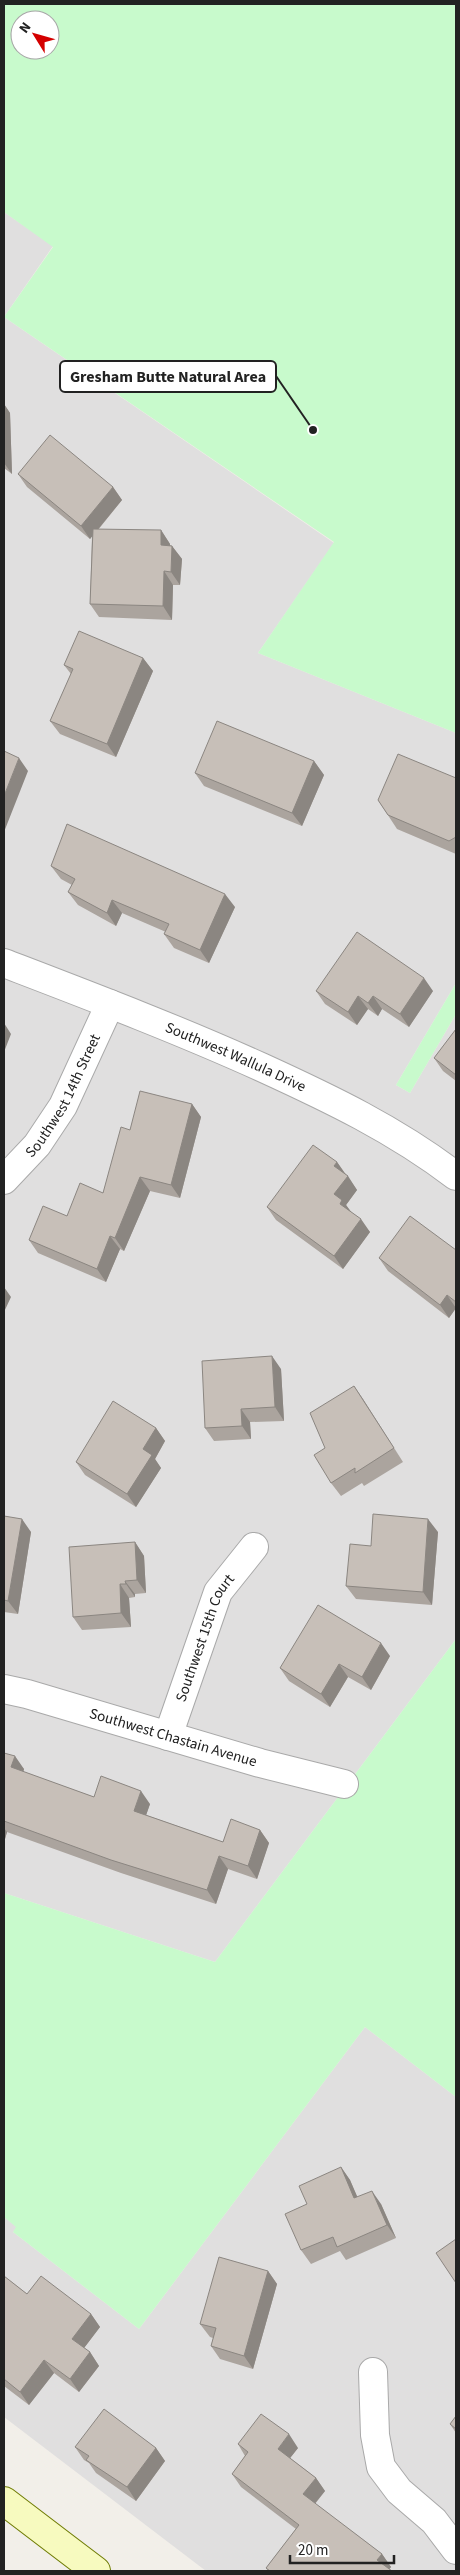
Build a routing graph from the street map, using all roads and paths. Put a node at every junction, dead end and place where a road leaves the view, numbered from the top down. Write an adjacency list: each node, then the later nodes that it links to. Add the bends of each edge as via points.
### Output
1 (4, 963): 2 (street, Southwest Wallula Drive)
2 (110, 1004): 3 (street, Southwest Wallula Drive, via 232,1054 351,1109 420,1148); 4 (street, Southwest 14th Street, via 63,1106 37,1145)
3 (456, 1176)
4 (4, 1180)
5 (254, 1547): 7 (street, Southwest 15th Court, via 218,1592)
6 (4, 1689): 7 (street, Southwest Chastain Avenue)
7 (168, 1736): 8 (street, Southwest Chastain Avenue)
8 (344, 1784)
9 (373, 2372): 11 (street, via 375,2435 381,2467 399,2491 434,2521)
10 (4, 2501): 12 (main road)
11 (456, 2550)
12 (96, 2571)

